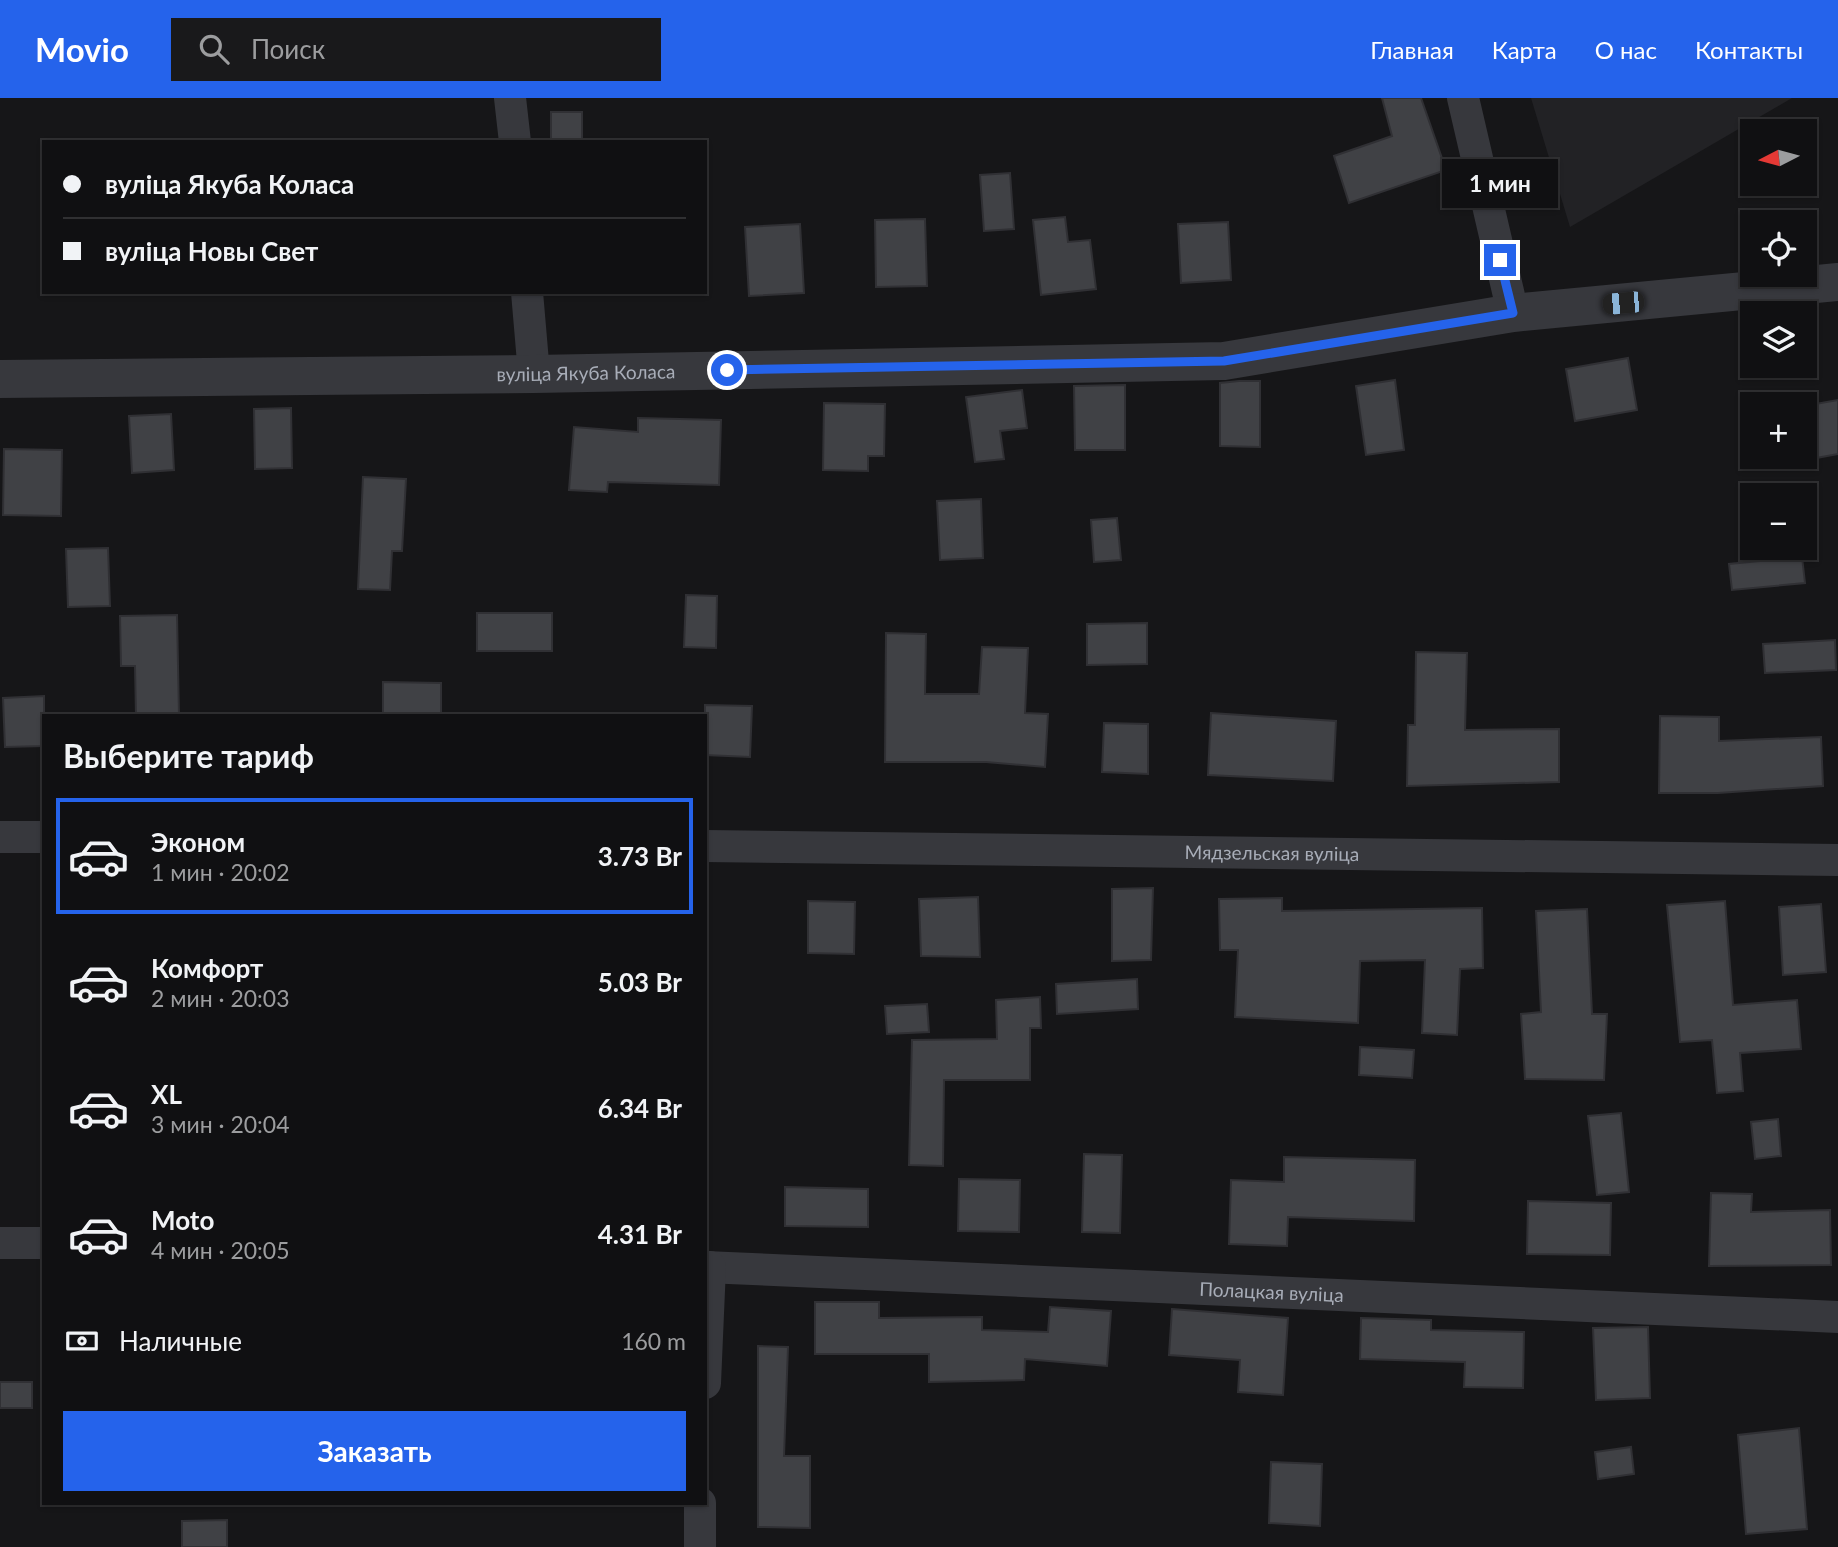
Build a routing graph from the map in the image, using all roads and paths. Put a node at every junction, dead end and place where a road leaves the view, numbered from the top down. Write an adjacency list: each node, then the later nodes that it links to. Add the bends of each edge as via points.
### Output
1 (510, 98): 3 (street)
2 (1463, 98): 6 (street)
3 (514, 140)
4 (1838, 282): 6 (street, вуліца Якуба Коласа)
5 (527, 294): 7 (street)
6 (1513, 313): 7 (street, вуліца Якуба Коласа, via 1224,361)
7 (534, 374): 8 (street, вуліца Якуба Коласа)
8 (0, 379)
9 (0, 837): 10 (street)
10 (42, 838)
11 (707, 846): 12 (street, Мядзельская вуліца)
12 (1838, 860)
13 (0, 1243): 14 (street)
14 (42, 1243)
15 (708, 1267): 16 (street); 17 (street, Полацкая вуліца)
16 (707, 1305)
17 (1838, 1317)
18 (700, 1505): 19 (street)
19 (700, 1547)

